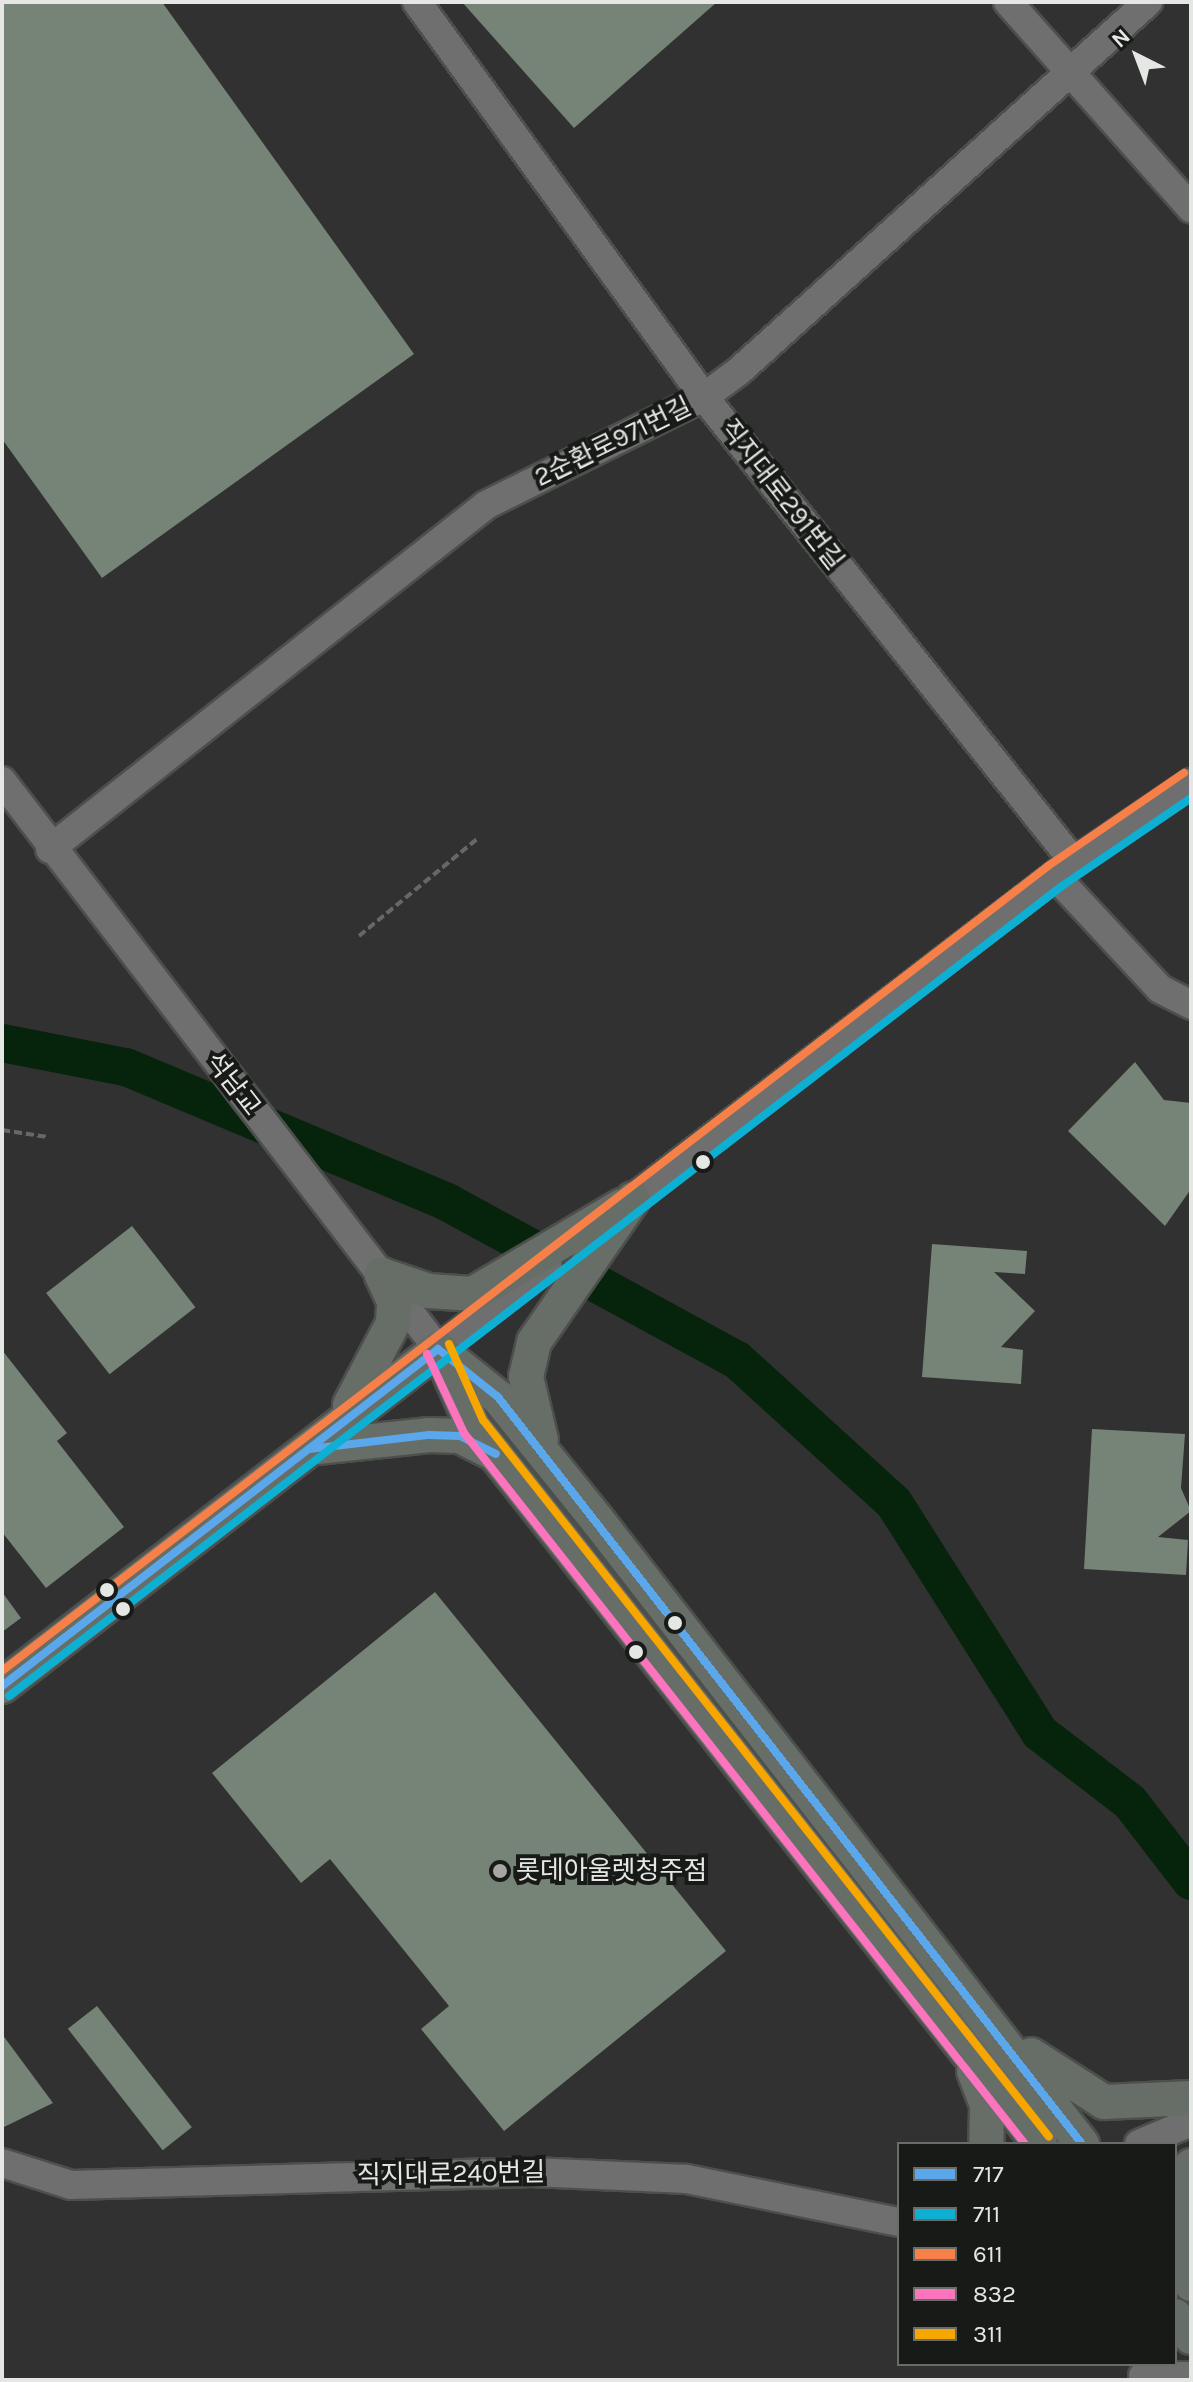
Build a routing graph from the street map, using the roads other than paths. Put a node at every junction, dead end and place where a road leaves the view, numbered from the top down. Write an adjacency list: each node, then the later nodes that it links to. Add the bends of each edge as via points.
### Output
1 (417, 2): 6 (street, 직지대로291번길)
2 (1008, 2): 4 (street)
3 (1148, 2): 4 (street, 2순환로971번길)
4 (1069, 72): 5 (street); 6 (street, 2순환로971번길)
5 (1191, 208)
6 (704, 397): 9 (street, 2순환로971번길, via 486,505); 10 (street, 직지대로291번길)
7 (2, 781): 9 (street, 석남교)
8 (1191, 783): 10 (street)
9 (50, 849): 13 (street, 석남교)
10 (1064, 869): 11 (street, 직지대로291번길, via 1160,989); 12 (street)
11 (1191, 1005)
12 (620, 1208): 14 (main road); 18 (main road, via 597,1252 534,1342 526,1377)
13 (380, 1273): 14 (main road, via 450,1295); 15 (street, 석남교); 16 (main road, via 395,1312 386,1345 359,1394)
14 (495, 1295): 15 (street)
15 (438, 1349): 16 (main road); 17 (main road, via 473,1426); 18 (main road, via 498,1397)
16 (309, 1449): 17 (main road, via 429,1435 460,1436); 19 (main road)
17 (496, 1454): 21 (main road)
18 (548, 1459): 20 (main road)
19 (2, 1686)
20 (938, 1953): 22 (main road, via 1033,2057 1084,2094 1125,2105); 26 (main road)
21 (966, 2048): 24 (main road, via 987,2105); 25 (main road)
22 (1191, 2098)
23 (1191, 2122): 27 (street)
24 (986, 2142)
25 (1038, 2142)
26 (1080, 2142)
27 (1144, 2142)
28 (2, 2163): 30 (street, 직지대로240번길, via 71,2185 532,2172 687,2179)
29 (1191, 2166): 31 (main road, via 1181,2213)
30 (897, 2222)
31 (1191, 2246)
32 (1177, 2266): 33 (main road)
33 (1191, 2284)
34 (1177, 2318): 35 (main road)
35 (1191, 2336)
36 (1143, 2376): 37 (street)
37 (1191, 2376)

